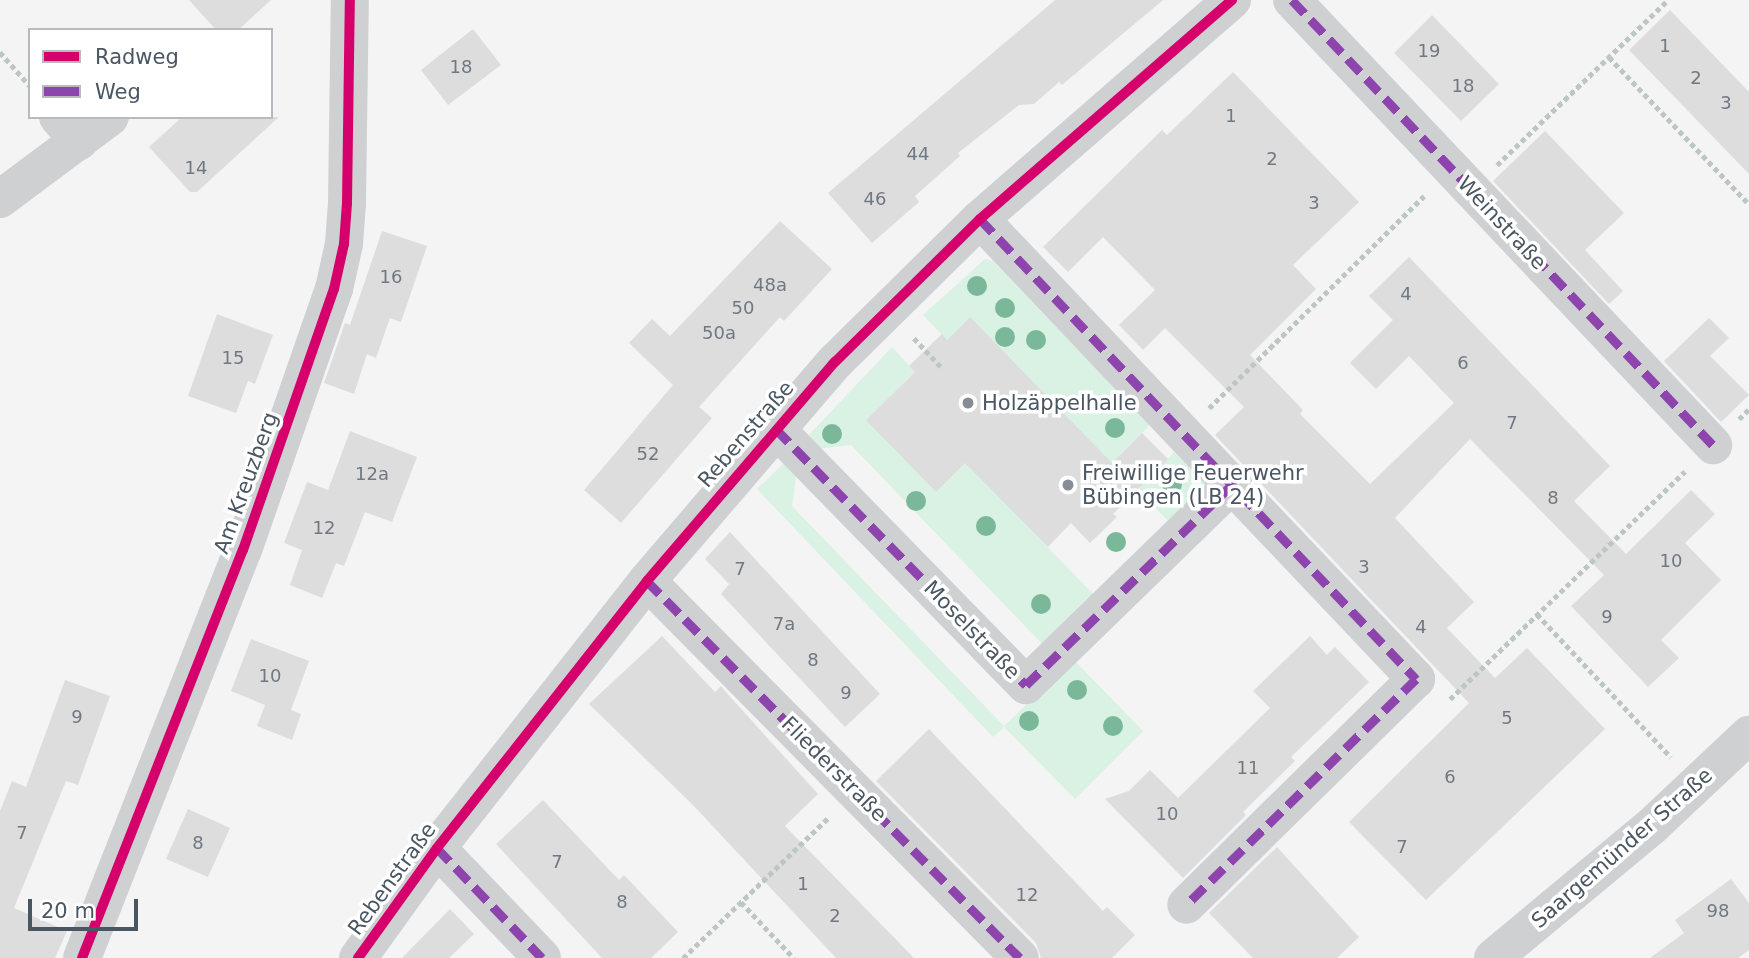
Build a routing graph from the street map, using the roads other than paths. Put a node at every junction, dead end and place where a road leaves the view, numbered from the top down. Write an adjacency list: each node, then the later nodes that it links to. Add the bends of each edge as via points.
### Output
1 (350, 0): 15 (street, Am Kreuzberg, via 347,203 334,289 243,550)
2 (1232, 0): 7 (street, Rebenstraße)
3 (1292, 0): 9 (street, Weinstraße)
4 (103, 119): 5 (street)
5 (68, 129): 6 (street)
6 (0, 199)
7 (980, 219): 8 (street, Rebenstraße, via 886,310); 10 (street)
8 (776, 429): 10 (street, Moselstraße, via 1026,685); 11 (street, Rebenstraße)
9 (1713, 445)
10 (1232, 485): 14 (street, via 1416,679)
11 (647, 581): 13 (street, Rebenstraße); 18 (street, Fliederstraße)
12 (1749, 735): 19 (street, Saargemünder Straße, via 1698,785)
13 (437, 848): 16 (street, Rebenstraße); 17 (street)
14 (1186, 905)
15 (82, 958)
16 (358, 958)
17 (542, 958)
18 (1020, 958)
19 (1493, 958)

